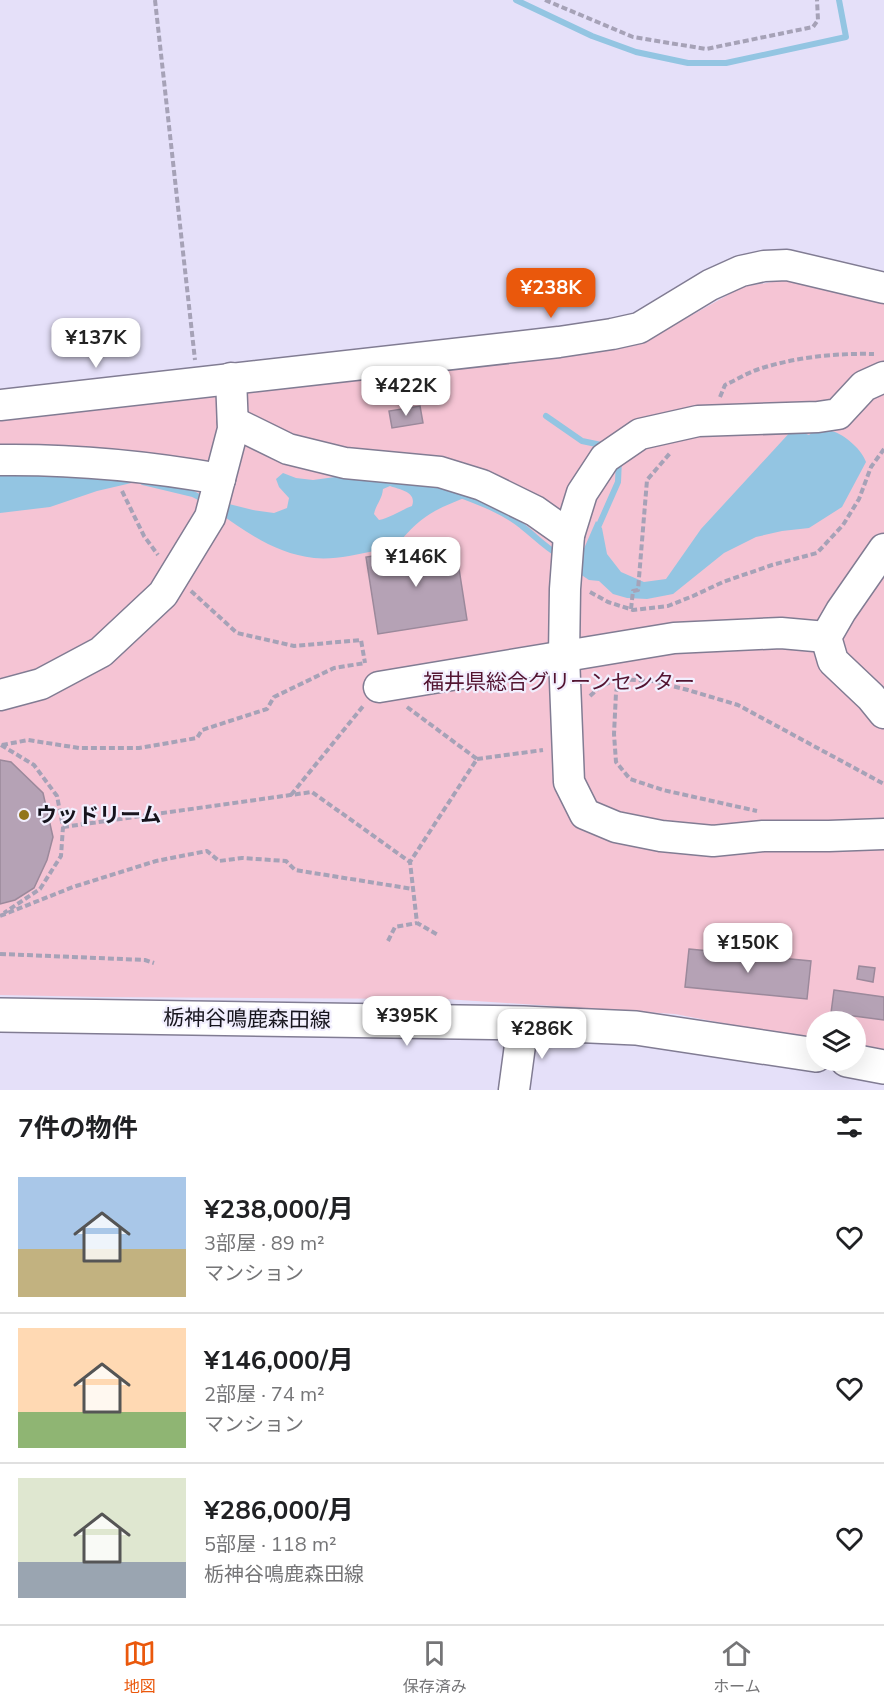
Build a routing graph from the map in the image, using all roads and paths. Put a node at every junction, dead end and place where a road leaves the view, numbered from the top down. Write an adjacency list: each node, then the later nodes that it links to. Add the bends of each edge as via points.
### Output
1 (155, 0): 8 (path)
2 (545, 0): 3 (path, via 633,37 706,49 813,27 818,20)
3 (817, 0)
4 (884, 288): 7 (street, via 787,265 764,266 710,285 639,328 612,334)
5 (884, 354): 10 (path, via 846,353 758,369 725,386)
6 (884, 377): 10 (street, via 864,387 838,414)
7 (231, 378): 8 (street); 11 (street)
8 (198, 382): 9 (street)
9 (0, 405)
10 (713, 420): 17 (street, via 640,434 605,458 582,493)
11 (233, 422): 15 (street); 17 (street, via 288,449 345,463 440,472 482,485)
12 (884, 449): 21 (path, via 843,525 817,552 723,582 668,606)
13 (672, 450): 21 (path, via 647,480 640,577)
14 (0, 460): 15 (street, via 123,465)
15 (220, 479): 19 (street, via 210,518)
16 (122, 491): 19 (path, via 144,537)
17 (569, 535): 20 (street)
18 (881, 564): 22 (street, via 841,611)
19 (174, 576): 23 (path, via 237,633 294,646); 28 (street, via 162,594 100,652 41,684)
20 (566, 576): 21 (path, via 608,602); 25 (street)
21 (631, 609)
22 (826, 637): 24 (street, via 781,633 674,638); 29 (street, via 832,661)
23 (361, 640)
24 (622, 646): 25 (street); 27 (path)
25 (564, 656): 26 (street); 30 (street)
26 (372, 675): 31 (path, via 334,668 274,697 267,709 202,730 197,738 139,748 79,748 28,740); 32 (path); 34 (path)
27 (618, 678): 30 (path, via 601,686 580,705); 33 (path, via 651,681 738,705); 37 (path, via 616,762 630,780 763,812 780,821)
28 (0, 695)
29 (884, 713)
30 (567, 736): 32 (path); 37 (street, via 569,782 585,814 616,827 661,836 713,841)
31 (1, 745): 35 (path, via 34,765 57,796)
32 (477, 759): 38 (path)
33 (884, 783)
34 (291, 795): 35 (path); 38 (path, via 312,792)
35 (63, 827): 40 (path, via 61,856 40,889)
36 (884, 834): 37 (street)
37 (787, 837)
38 (410, 862): 39 (path)
39 (413, 889): 40 (path, via 295,870 286,861 219,861 207,851 156,861 73,887); 41 (path)
40 (0, 916)
41 (417, 923): 42 (path); 43 (path, via 395,927)
42 (438, 935)
43 (388, 941)
44 (0, 954): 45 (path)
45 (154, 963)
46 (0, 1015): 47 (main road, 栃神谷鳴鹿森田線)
47 (524, 1023): 48 (main road, 栃神谷鳴鹿森田線, via 636,1028); 51 (street)
48 (806, 1054)
49 (866, 1064): 50 (main road)
50 (884, 1067)
51 (514, 1090)

